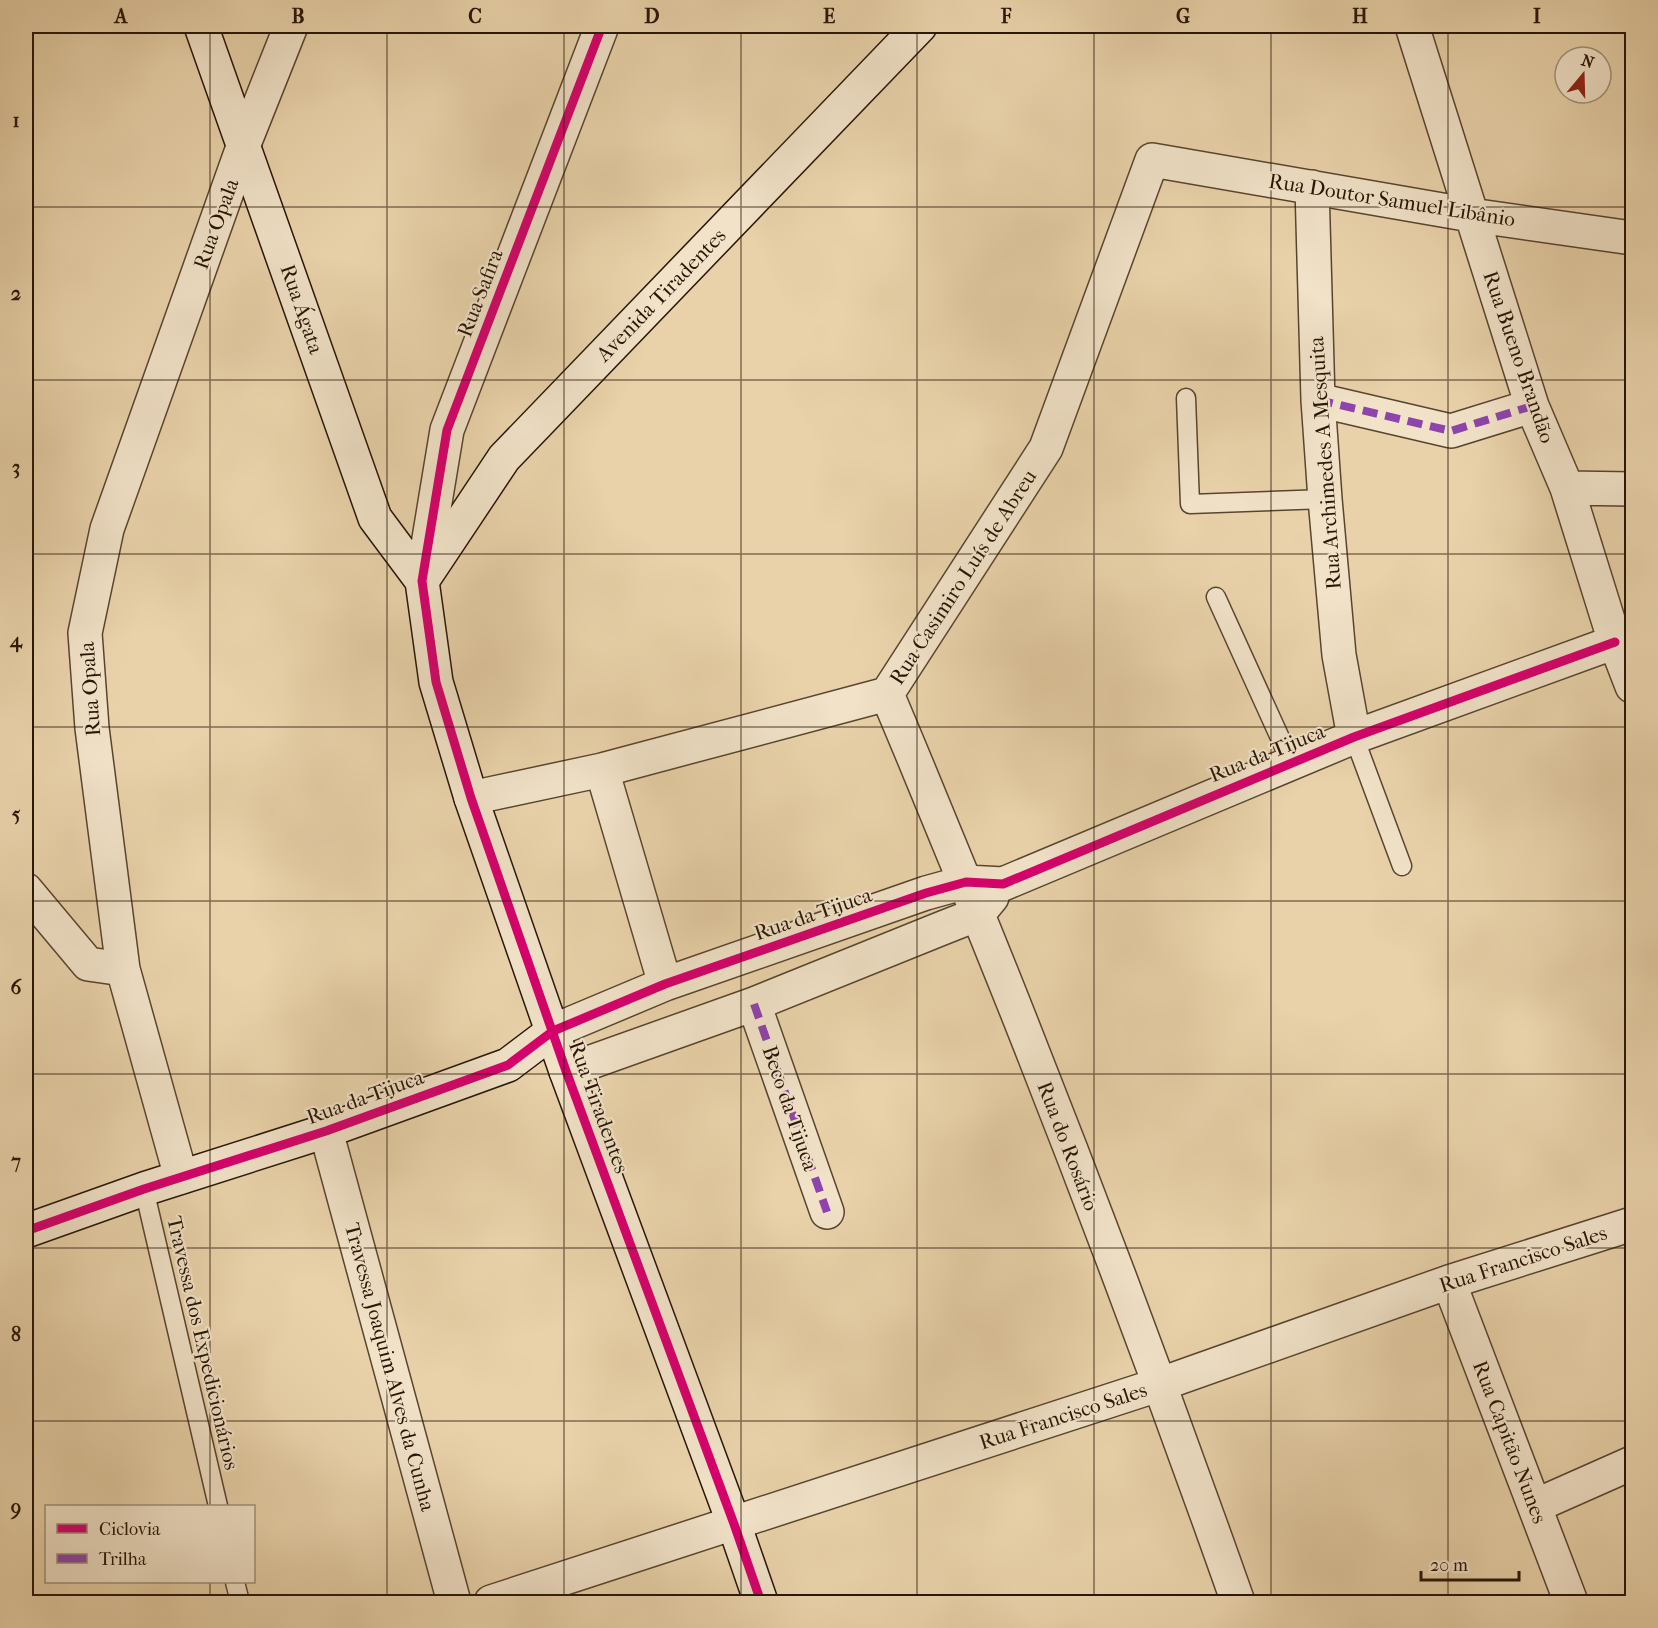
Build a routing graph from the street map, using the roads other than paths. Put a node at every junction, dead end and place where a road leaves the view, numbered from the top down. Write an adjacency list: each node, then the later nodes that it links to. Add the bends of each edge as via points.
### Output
1 (201, 26): 6 (street, Rua Ágata)
2 (291, 26): 6 (street, Rua Opala)
3 (602, 26): 17 (street, Rua Safira, via 447,430)
4 (920, 26): 17 (street, Avenida Tiradentes, via 504,458)
5 (1412, 26): 9 (street, Rua Bueno Brandão)
6 (244, 144): 17 (street, Rua Ágata, via 375,519); 31 (street, Rua Opala, via 107,529 85,633 92,728)
7 (1152, 160): 8 (street, Rua Doutor Samuel Libânio); 21 (street, Rua Casimiro Luís de Abreu, via 1046,448)
8 (1312, 187): 9 (street, Rua Doutor Samuel Libânio); 12 (street, Rua Archimedes A Mesquita)
9 (1471, 214): 10 (street, Rua Doutor Samuel Libânio); 13 (street, Rua Bueno Brandão)
10 (1632, 238)
11 (1186, 398): 16 (lane, via 1190,504)
12 (1318, 400): 13 (street, via 1450,431); 16 (street, Rua Archimedes A Mesquita)
13 (1532, 406): 14 (street, Rua Bueno Brandão)
14 (1567, 488): 15 (street); 19 (street, Rua Bueno Brandão)
15 (1632, 489)
16 (1325, 499): 22 (street, Rua Archimedes A Mesquita, via 1339,655)
17 (422, 581): 25 (street, Rua Tiradentes, via 436,682)
18 (1216, 597): 23 (lane)
19 (1615, 642): 20 (street, Rua Bueno Brandão); 22 (street, Rua da Tijuca)
20 (1632, 686)
21 (887, 694): 24 (street, Rua Casimiro Luís de Abreu); 27 (street, Rua do Rosário)
22 (1354, 737): 23 (street, Rua da Tijuca); 26 (lane)
23 (1291, 762): 28 (street, Rua da Tijuca)
24 (602, 770): 25 (street, Rua Casimiro Luís de Abreu); 32 (street)
25 (471, 798): 34 (street, Rua Tiradentes)
26 (1402, 866)
27 (966, 882): 28 (street, Rua da Tijuca); 30 (street, Rua do Rosário); 32 (street, Rua da Tijuca)
28 (1003, 884): 30 (street, Rua da Tijuca)
29 (26, 890): 31 (street, via 88,964)
30 (978, 914): 33 (street, Rua da Tijuca); 44 (street, Rua do Rosário)
31 (123, 969): 38 (street, Rua Opala)
32 (665, 984): 34 (street, Rua da Tijuca)
33 (753, 1004): 36 (street, Rua da Tijuca); 40 (street, Beco da Tijuca)
34 (553, 1031): 35 (street, Rua da Tijuca); 36 (street, Rua Tiradentes)
35 (508, 1065): 36 (street, Rua da Tijuca); 37 (street, Rua da Tijuca)
36 (566, 1071): 48 (street, Rua Tiradentes)
37 (326, 1131): 38 (street, Rua da Tijuca); 51 (street, Travessa Joaquim Alves da Cunha)
38 (182, 1177): 39 (street, Rua da Tijuca)
39 (144, 1189): 42 (street, Rua da Tijuca); 46 (lane, Travessa dos Expedicionários)
40 (827, 1212)
41 (1632, 1224): 43 (street, Rua Francisco Sales)
42 (26, 1231)
43 (1449, 1282): 44 (street, Rua Francisco Sales); 47 (street, Rua Capitão Nunes)
44 (1161, 1384): 48 (street, Rua Francisco Sales); 54 (street, Rua do Rosário)
45 (1632, 1463): 47 (street)
46 (218, 1505)
47 (1535, 1506): 55 (street, Rua Capitão Nunes)
48 (734, 1524): 52 (street, Rua Francisco Sales); 53 (street, Rua Tiradentes)
49 (235, 1583): 50 (lane)
50 (240, 1602)
51 (454, 1602)
52 (492, 1602)
53 (761, 1602)
54 (1238, 1602)
55 (1571, 1602)

